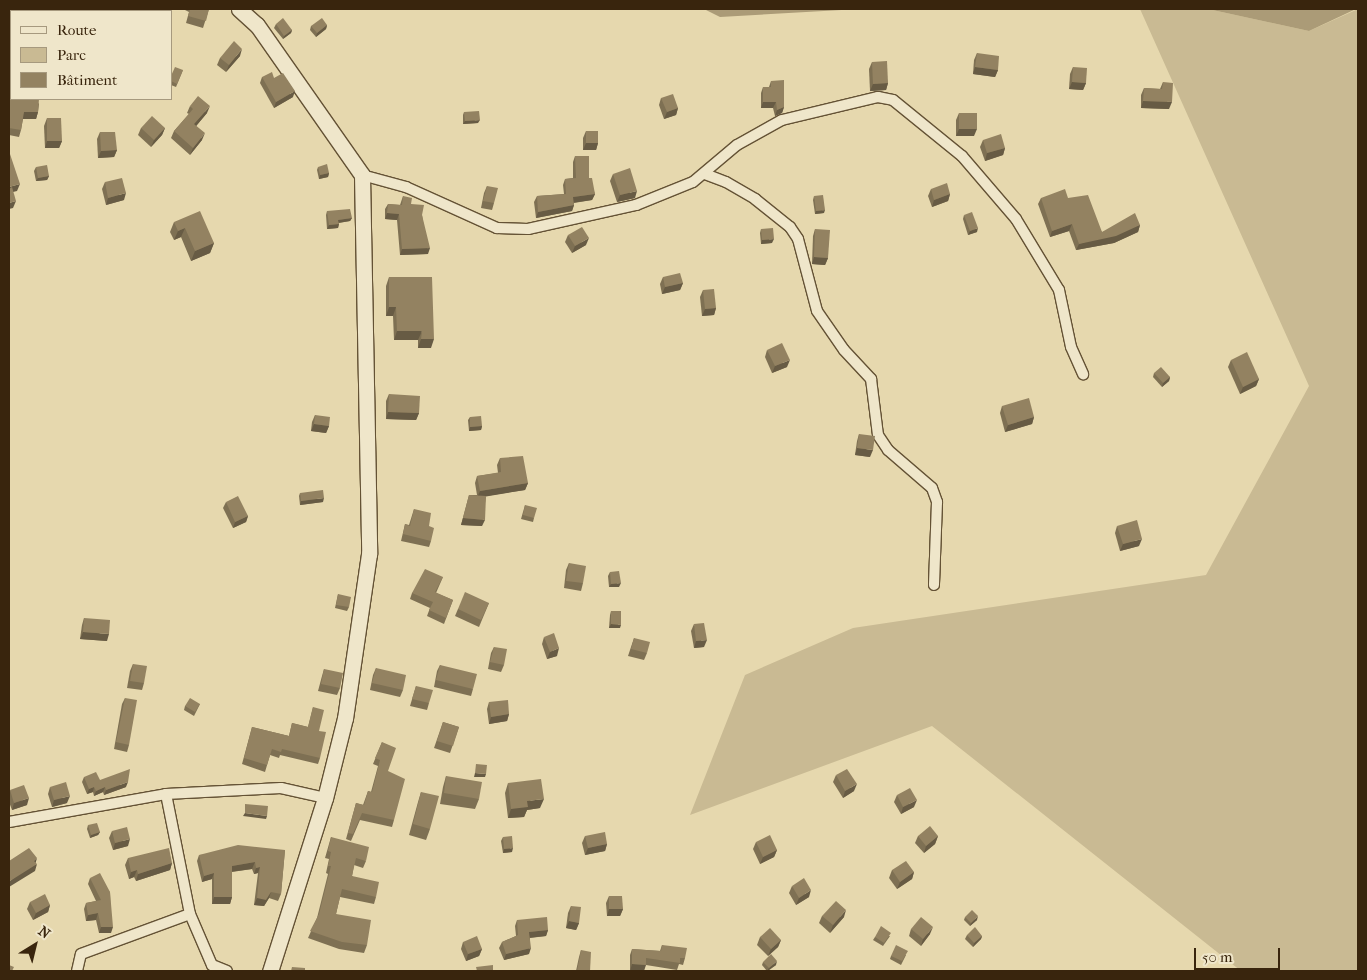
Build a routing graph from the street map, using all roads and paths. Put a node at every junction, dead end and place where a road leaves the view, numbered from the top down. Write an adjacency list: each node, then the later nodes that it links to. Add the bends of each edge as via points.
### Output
1 (239, 9): 3 (street, via 257,25)
2 (705, 174): 3 (street, via 636,205 528,230 497,228 406,187); 4 (street, via 737,144 782,120 878,97 893,100 962,156 1016,219 1059,290 1071,347); 5 (street, via 755,199 790,227 798,239 817,311 844,350 871,379 878,435 888,450 932,488 937,502)
3 (362, 175): 7 (street, via 369,554 344,718)
4 (1083, 374)
5 (934, 585)
6 (166, 794): 7 (street, via 281,788); 8 (street); 9 (street)
7 (325, 798): 12 (street)
8 (9, 822)
9 (190, 914): 10 (street, via 81,954); 11 (street, via 212,965)
10 (77, 971)
11 (227, 971)
12 (270, 971)

